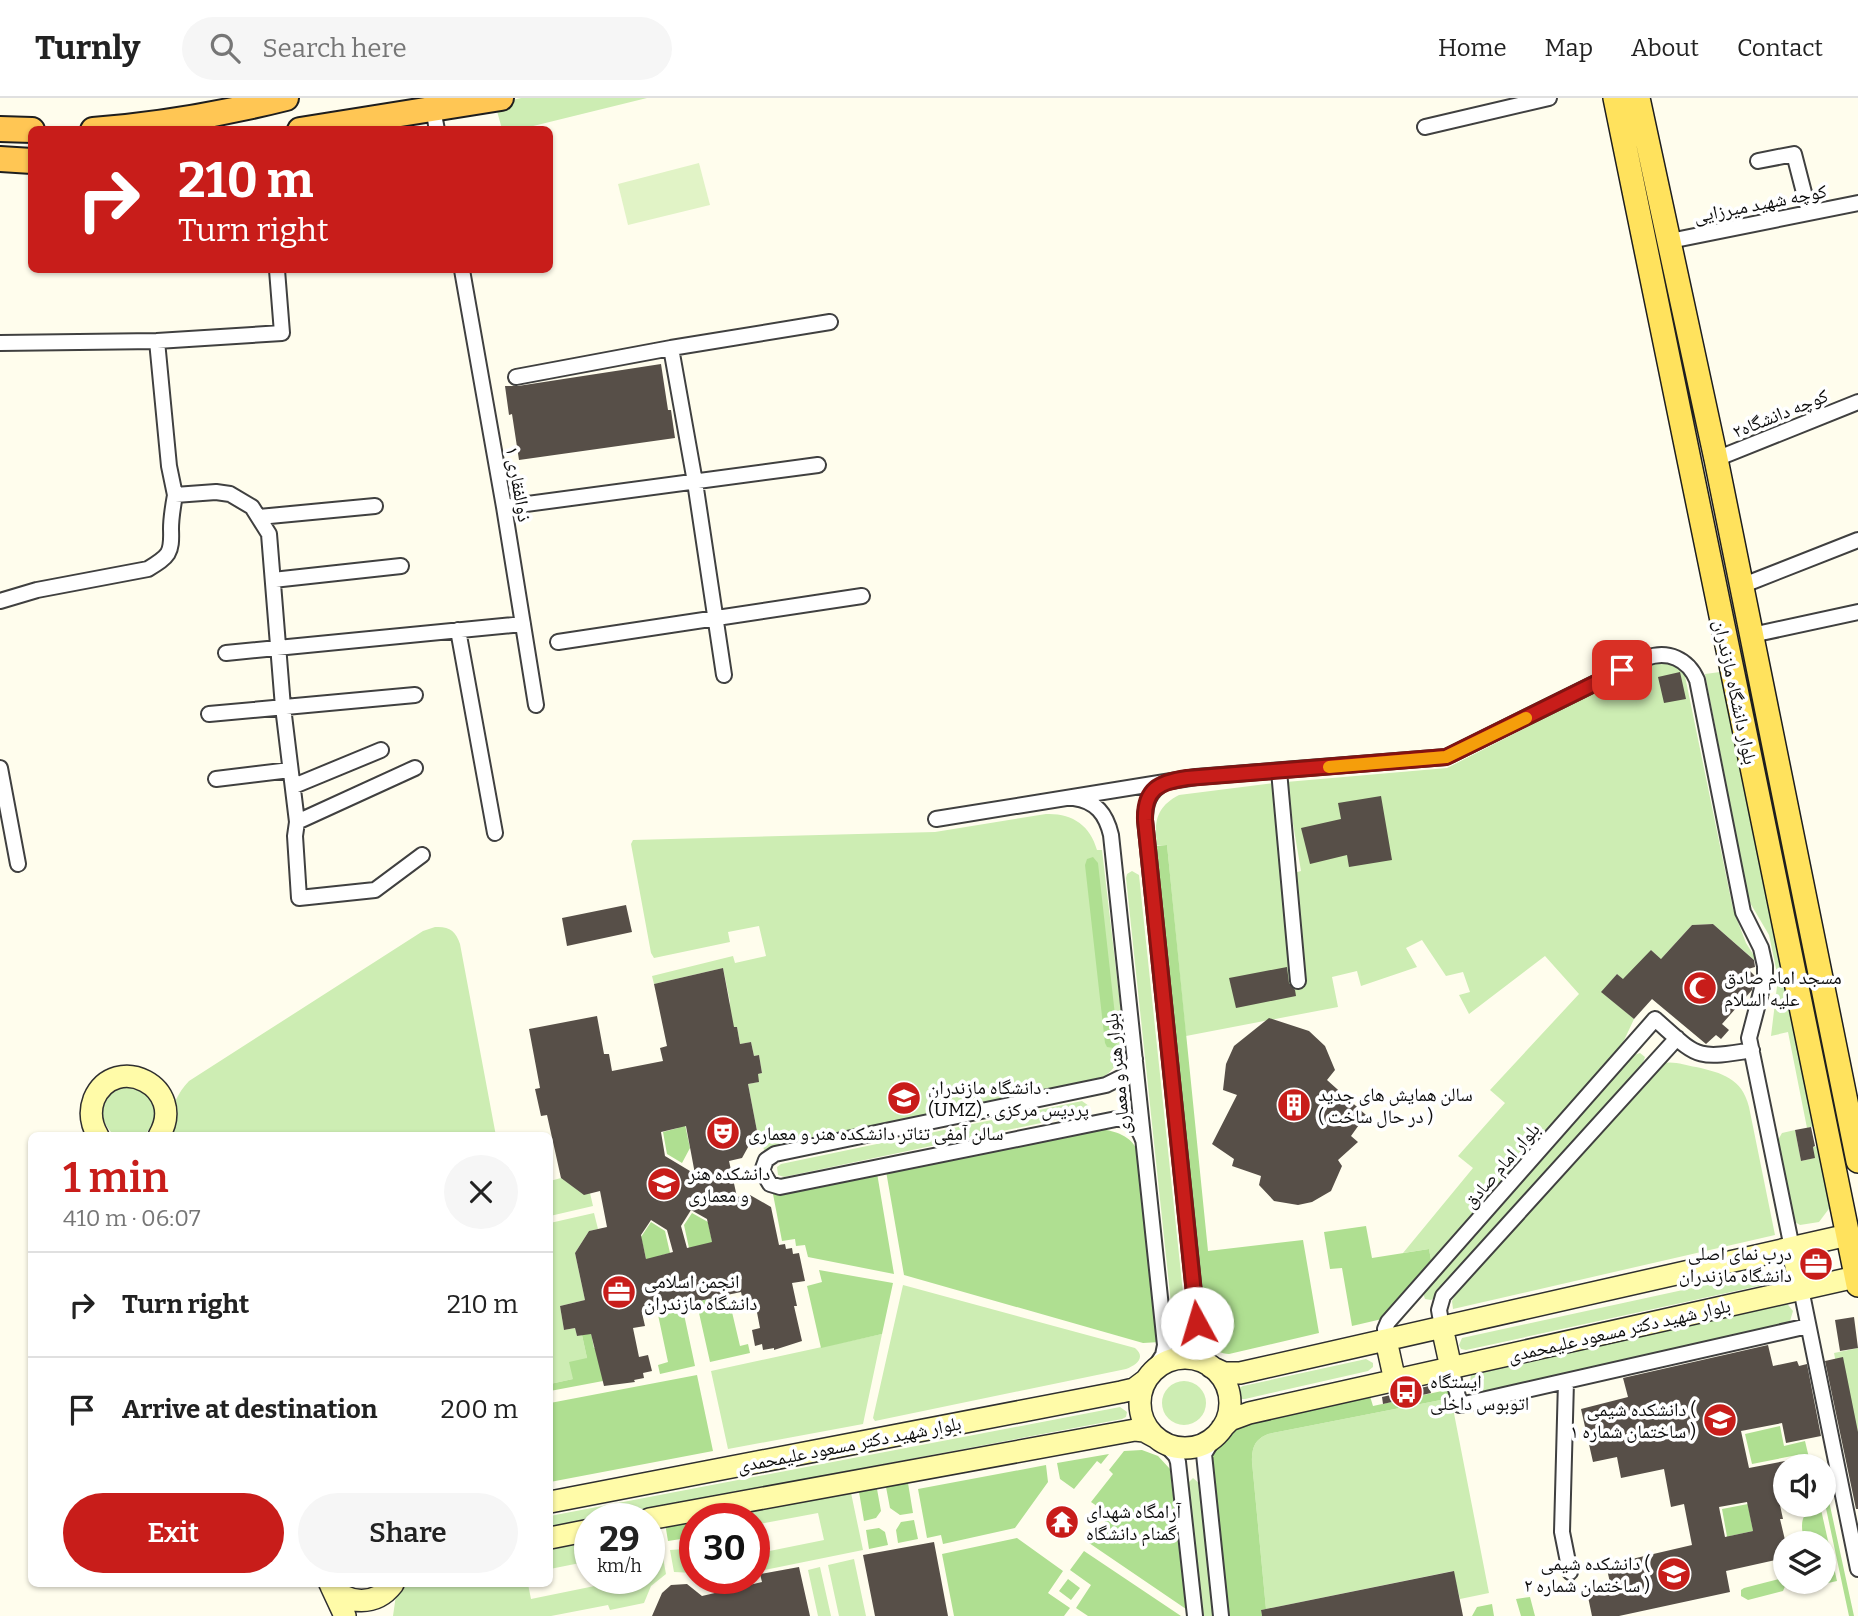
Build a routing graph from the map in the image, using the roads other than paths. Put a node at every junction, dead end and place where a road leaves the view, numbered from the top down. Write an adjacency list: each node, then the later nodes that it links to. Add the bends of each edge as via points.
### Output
1 (286, 98): 7 (highway)
2 (1549, 98): 9 (street)
3 (1615, 98): 42 (main road, بلوار دانشگاه مازندران)
4 (1638, 98): 17 (main road, بلوار دانشگاه مازندران)
5 (497, 99): 6 (highway)
6 (435, 119): 8 (highway)
7 (139, 126)
8 (349, 126)
9 (1425, 127)
10 (0, 129): 11 (highway)
11 (28, 130)
12 (0, 159): 13 (highway)
13 (28, 161)
14 (1758, 161): 16 (street, via 1794,154)
15 (1858, 203): 16 (street, کوچه شهید میرزایی)
16 (1809, 212): 17 (street, کوچه شهید میرزایی)
17 (1670, 241): 26 (main road, بلوار دانشگاه مازندران)
18 (277, 273): 21 (street, via 282,333)
19 (463, 273): 31 (street, ذوالفقاری ۱)
20 (830, 323): 23 (street)
21 (157, 341): 22 (street); 29 (street)
22 (0, 343)
23 (671, 348): 24 (street); 28 (street)
24 (516, 377)
25 (1858, 402): 26 (street, کوچه دانشگاه۲)
26 (1716, 459): 36 (main road, بلوار دانشگاه مازندران)
27 (818, 465): 28 (street)
28 (695, 482): 31 (street); 40 (street)
29 (175, 495): 32 (street, via 230,494); 38 (street, via 169,555 148,569)
30 (375, 506): 32 (street)
31 (504, 507): 41 (street, ذوالفقاری ۱)
32 (259, 517): 35 (street, via 269,534)
33 (1858, 540): 36 (street)
34 (401, 566): 35 (street)
35 (272, 580): 46 (street)
36 (1741, 586): 43 (main road, بلوار دانشگاه مازندران)
37 (862, 596): 40 (street)
38 (0, 601)
39 (1858, 612): 43 (street)
40 (716, 617): 45 (street); 48 (street)
41 (523, 624): 44 (street); 50 (street, ذوالفقاری ۱)
42 (1723, 624): 43 (main road); 75 (main road, بلوار دانشگاه مازندران)
43 (1751, 627): 74 (main road, بلوار دانشگاه مازندران)
44 (458, 630): 46 (street); 64 (street)
45 (558, 642)
46 (279, 647): 47 (street); 51 (street)
47 (226, 653)
48 (724, 675)
49 (415, 695): 51 (street)
50 (536, 705)
51 (283, 707): 52 (street); 56 (street)
52 (209, 714)
53 (381, 750): 60 (street)
54 (0, 768): 66 (street)
55 (415, 768): 63 (street)
56 (290, 769): 58 (street); 60 (street)
57 (1279, 771): 59 (street); 67 (street); 69 (street, via 1446,757 1646,657 1663,654 1679,659 1697,680 1742,912 1765,961 1765,980 1750,1030)
58 (216, 779)
59 (1171, 780): 61 (street); 82 (street, via 1149,797 1145,820 1200,1350)
60 (294, 786): 63 (street)
61 (1065, 798): 62 (street); 70 (street, بلوار هنر و معماری, via 1091,802 1109,824)
62 (936, 819)
63 (297, 822): 65 (street, via 299,898 375,890)
64 (495, 833)
65 (422, 855)
66 (18, 864)
67 (1298, 981)
68 (1677, 1038): 69 (street, via 1702,1055); 80 (street, via 1443,1296 1439,1310); 81 (street, بلوار امام صادق, via 1655,1019 1388,1322)
69 (1752, 1050): 76 (street)
70 (1135, 1059): 73 (street, بلوار هنر و معماری); 73 (street, via 1128,1074 1106,1085 775,1154 766,1160 762,1171 770,1184 780,1188 1116,1119 1134,1124)
71 (163, 1130): 72 (main road, via 165,1103 152,1084 136,1077 119,1078 104,1086 94,1100 91,1117)
72 (97, 1132)
73 (1143, 1140): 84 (street, بلوار هنر و معماری, via 1165,1345)
74 (1858, 1161)
75 (1848, 1235): 76 (main road); 77 (main road, بلوار دانشگاه مازندران)
76 (1792, 1248): 78 (main road); 80 (main road)
77 (1857, 1281): 78 (main road, بلوار شهید دکتر مسعود علیمحمدی)
78 (1801, 1290): 79 (street); 83 (main road, بلوار شهید دکتر مسعود علیمحمدی)
79 (1808, 1326): 86 (street); 93 (street)
80 (1442, 1327): 81 (main road); 83 (main road)
81 (1386, 1340): 82 (main road, via 1240,1373 1224,1373); 85 (main road)
82 (1209, 1365): 84 (main road, via 1178,1359); 87 (main road, via 1224,1381 1229,1395 1229,1410)
83 (1451, 1368): 85 (main road, بلوار شهید دکتر مسعود علیمحمدی); 86 (street, via 1460,1405)
84 (1149, 1376): 88 (main road, via 1140,1408 1144,1423); 89 (main road, بلوار شهید دکتر مسعود علیمحمدی, via 1121,1392)
85 (1395, 1381): 87 (main road, بلوار شهید دکتر مسعود علیمحمدی, via 1249,1413 1234,1418)
86 (1566, 1381): 94 (street, via 1562,1532)
87 (1219, 1432): 88 (main road, via 1203,1444 1189,1447); 102 (street, via 1205,1454)
88 (1159, 1439): 90 (main road, بلوار شهید دکتر مسعود علیمحمدی, via 1135,1430); 101 (street, via 1178,1462)
89 (553, 1501)
90 (665, 1516)
91 (574, 1533): 92 (main road)
92 (553, 1537)
93 (1858, 1569)
94 (1570, 1572)
95 (331, 1587): 99 (main road)
96 (333, 1587): 97 (main road, via 357,1601 374,1599)
97 (389, 1587)
98 (392, 1587): 100 (main road)
99 (345, 1616)
100 (386, 1616)
101 (1195, 1616)
102 (1222, 1616)

